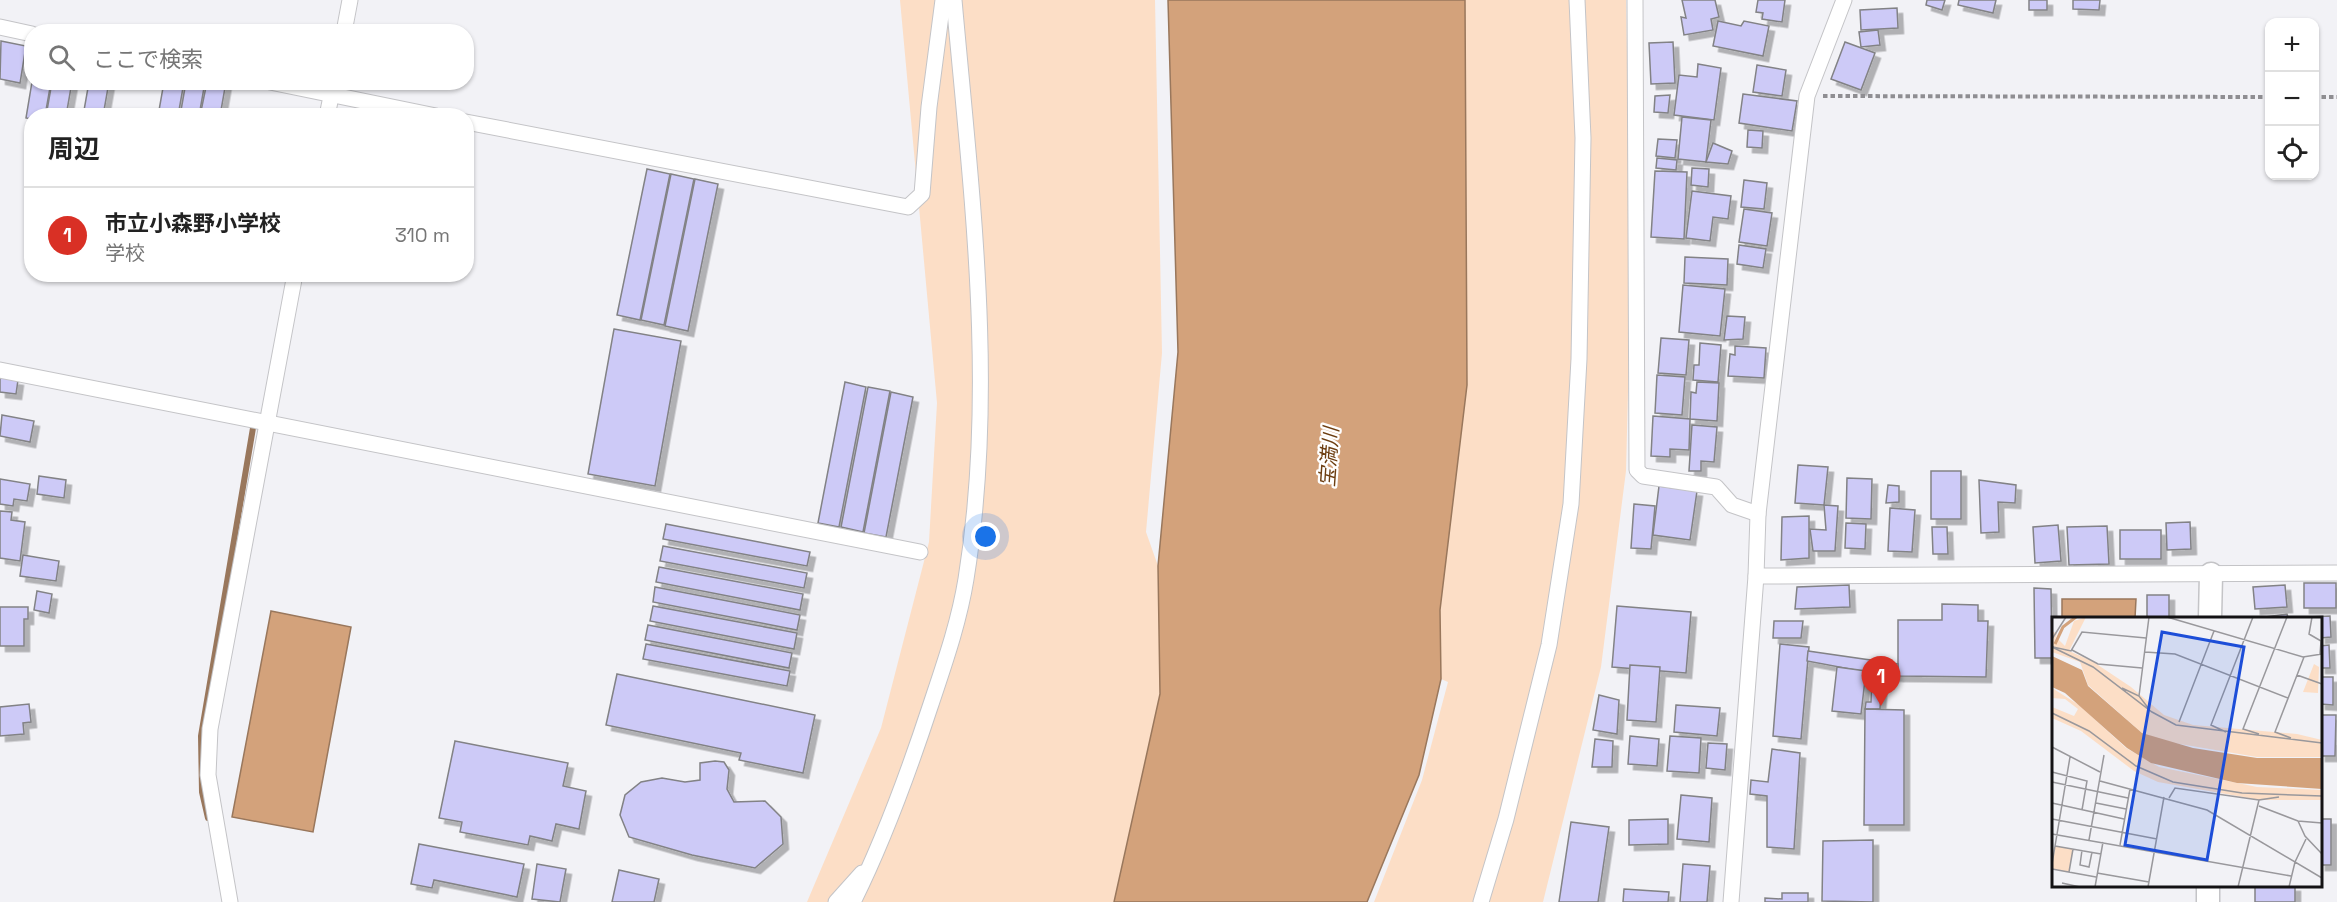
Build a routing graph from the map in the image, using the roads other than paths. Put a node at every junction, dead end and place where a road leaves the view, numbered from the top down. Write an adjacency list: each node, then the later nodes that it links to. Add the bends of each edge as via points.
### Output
1 (350, 0): 7 (street)
2 (943, 0): 14 (street, via 922,194 908,207)
3 (954, 0): 24 (street, via 977,281 980,363 976,485 958,621 917,752)
4 (1576, 0): 28 (street, via 1582,138 1579,359 1571,504 1549,645)
5 (1635, 0): 18 (street, via 1637,470 1643,476 1716,487 1732,506)
6 (1844, 0): 18 (street, via 1807,96)
7 (346, 24)
8 (0, 27): 9 (street)
9 (24, 32)
10 (333, 90): 12 (street)
11 (337, 90): 13 (street)
12 (329, 108)
13 (405, 108)
14 (474, 124)
15 (293, 282): 17 (street)
16 (0, 370): 17 (street)
17 (266, 421): 19 (street); 25 (street, via 210,729 208,774)
18 (1758, 514): 22 (street)
19 (920, 552)
20 (2337, 573): 21 (street)
21 (2211, 574): 22 (street); 23 (street)
22 (1756, 576): 29 (street)
23 (2210, 617)
24 (874, 860): 26 (street); 27 (street)
25 (230, 902)
26 (836, 902)
27 (853, 902)
28 (1481, 902)
29 (1731, 902)

